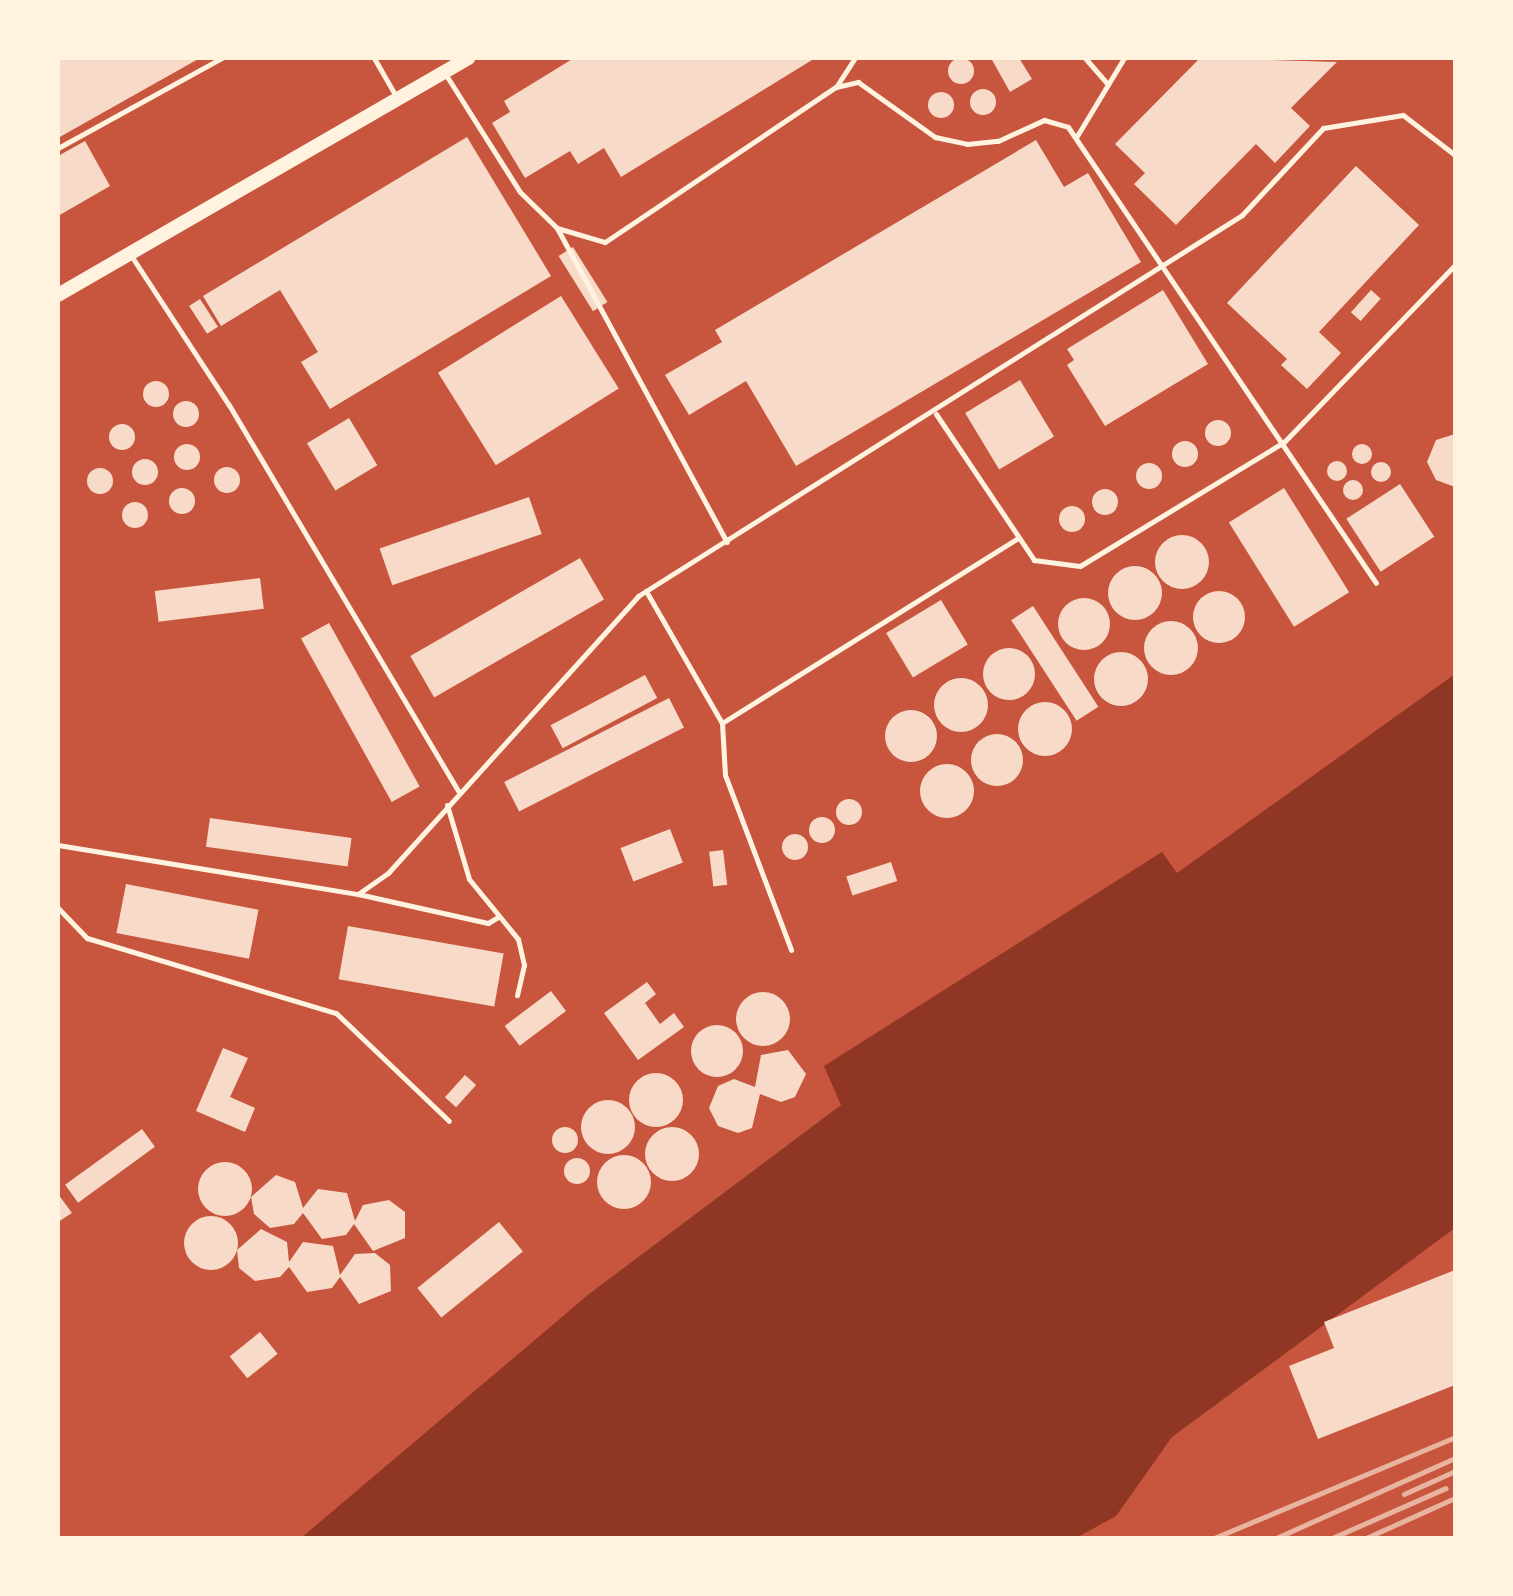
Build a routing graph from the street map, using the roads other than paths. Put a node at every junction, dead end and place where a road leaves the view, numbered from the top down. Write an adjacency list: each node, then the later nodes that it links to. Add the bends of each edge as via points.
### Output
1 (222, 58): 14 (lane)
2 (374, 58): 12 (lane)
3 (469, 58): 9 (main road)
4 (855, 58): 11 (lane)
5 (1085, 58): 10 (lane)
6 (1112, 58): 8 (lane)
7 (1124, 58): 8 (lane)
8 (1120, 65): 10 (lane)
9 (444, 72): 12 (main road); 16 (lane, via 520,192)
10 (1108, 84): 13 (lane)
11 (836, 87): 13 (lane, via 858,82 935,137 967,144 998,141 1044,120); 16 (lane, via 605,242)
12 (397, 99): 17 (main road)
13 (1076, 136): 18 (lane)
14 (58, 148)
15 (1455, 155): 18 (lane, via 1403,115 1323,128 1242,215)
16 (557, 228): 24 (lane)
17 (130, 254): 20 (main road); 28 (lane, via 229,405)
18 (1167, 265): 21 (lane); 22 (lane)
19 (1455, 265): 22 (lane)
20 (58, 295)
21 (936, 414): 23 (lane); 24 (lane)
22 (1284, 442): 23 (lane, via 1080,566 1034,560); 25 (lane)
23 (1017, 539): 27 (lane)
24 (727, 542): 26 (lane)
25 (1376, 583)
26 (646, 591): 27 (lane); 28 (lane)
27 (722, 723): 34 (lane, via 725,775)
28 (458, 791): 29 (lane)
29 (447, 804): 31 (lane, via 388,873); 33 (lane, via 452,840)
30 (58, 845): 31 (lane)
31 (358, 894): 33 (lane, via 488,923)
32 (58, 908): 36 (lane, via 87,938 336,1013)
33 (498, 917): 35 (lane, via 518,939 524,965)
34 (791, 950)
35 (517, 995)
36 (449, 1121)

